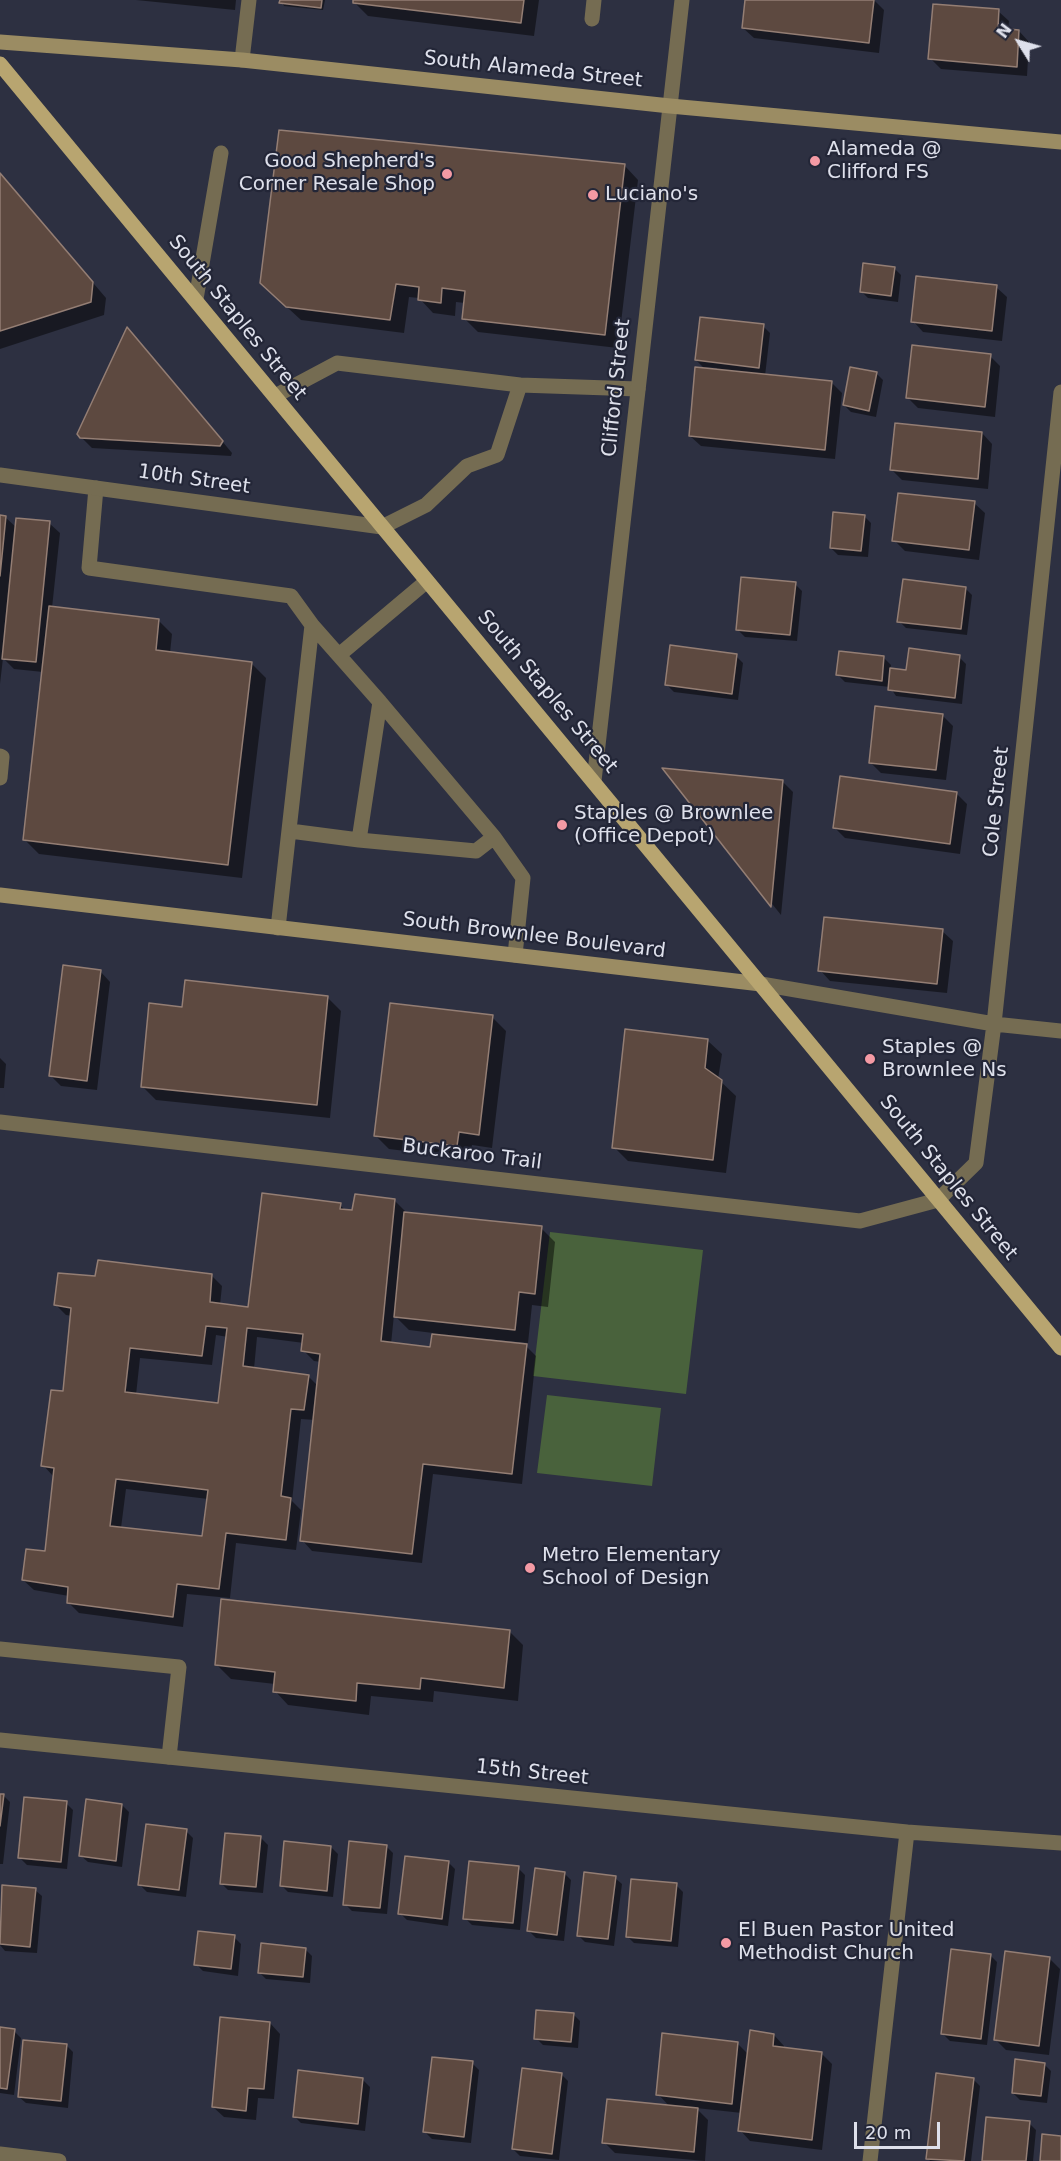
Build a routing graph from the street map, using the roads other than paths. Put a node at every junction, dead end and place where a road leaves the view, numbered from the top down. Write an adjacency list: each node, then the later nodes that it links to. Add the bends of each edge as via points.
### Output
1 (249, 0): 6 (street)
2 (594, 0): 4 (street)
3 (682, 0): 8 (street, Clifford Street)
4 (592, 19)
5 (0, 42): 6 (main road, South Alameda Street)
6 (242, 60): 8 (main road, South Alameda Street)
7 (0, 64): 11 (main road, South Staples Street)
8 (670, 106): 9 (main road, South Alameda Street); 13 (street, Clifford Street)
9 (1061, 142)
10 (221, 153): 11 (street)
11 (196, 299): 15 (main road, South Staples Street)
12 (520, 385): 13 (street); 15 (street, via 337,363); 18 (street, via 497,455 467,466 426,505)
13 (638, 389): 25 (street, Clifford Street)
14 (1061, 392): 33 (street, Cole Street)
15 (275, 396): 18 (main road, South Staples Street)
16 (0, 475): 17 (street, 10th Street)
17 (96, 488): 18 (street, 10th Street); 20 (street, via 89,568 291,596)
18 (382, 527): 19 (main road, South Staples Street)
19 (427, 581): 21 (street); 25 (main road, South Staples Street)
20 (312, 625): 21 (street); 26 (street)
21 (339, 655): 22 (street)
22 (380, 702): 27 (street); 28 (street)
23 (0, 756): 24 (street)
24 (0, 778)
25 (594, 781): 32 (main road, South Staples Street)
26 (290, 831): 28 (street); 30 (street)
27 (494, 837): 28 (street, via 476,851); 31 (street, via 523,878)
28 (359, 840)
29 (0, 895): 30 (main road, South Brownlee Boulevard)
30 (278, 927): 31 (main road, South Brownlee Boulevard)
31 (515, 955): 32 (main road, South Brownlee Boulevard)
32 (761, 984): 33 (street, South Brownlee Boulevard); 36 (main road, South Staples Street)
33 (994, 1024): 34 (street, South Brownlee Boulevard); 36 (street, Cole Street, via 976,1163)
34 (1061, 1031)
35 (0, 1122): 36 (street, Buckaroo Trail, via 860,1221)
36 (938, 1200): 37 (main road, South Staples Street)
37 (1061, 1348)
38 (0, 1649): 40 (street, via 179,1667)
39 (0, 1740): 40 (street, 15th Street)
40 (170, 1757): 41 (street, 15th Street)
41 (907, 1832): 42 (street, 15th Street); 45 (street)
42 (1061, 1843)
43 (0, 2154): 44 (street)
44 (59, 2161)
45 (870, 2161)

